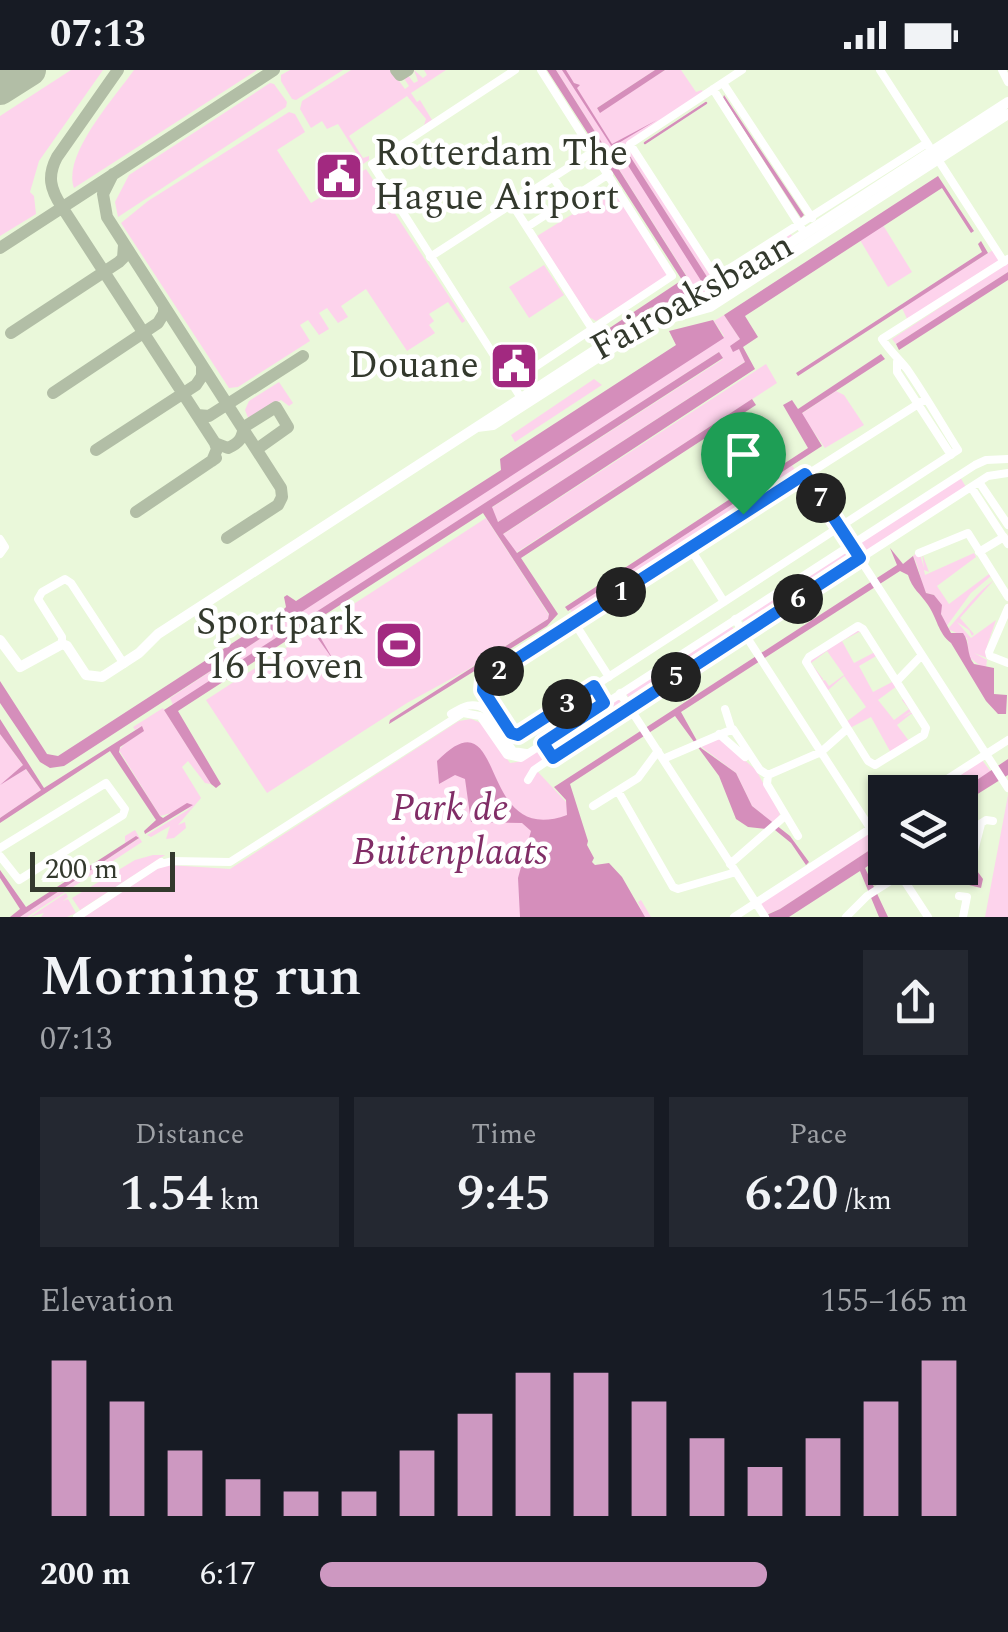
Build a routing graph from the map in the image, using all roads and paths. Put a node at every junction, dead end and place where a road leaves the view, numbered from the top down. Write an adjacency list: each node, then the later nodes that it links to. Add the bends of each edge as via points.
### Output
1 (515, 70): 21 (street, via 372,164)
2 (541, 70): 11 (street)
3 (742, 70): 6 (street)
4 (880, 70): 12 (street)
5 (1002, 70): 7 (street)
6 (724, 82): 8 (street); 18 (street)
7 (1008, 82)
8 (713, 89): 20 (street); 20 (street, via 630,144 716,277)
9 (1008, 102): 12 (main road, Fairoaksbaan)
10 (1008, 114): 12 (main road, Fairoaksbaan)
11 (594, 151): 13 (street); 14 (street)
12 (933, 151): 18 (main road, Fairoaksbaan); 22 (street)
13 (609, 174): 15 (street); 23 (street, via 672,276)
14 (553, 178): 15 (street); 16 (street)
15 (568, 200): 17 (street); 19 (street)
16 (512, 204): 19 (street); 21 (street)
17 (575, 210)
18 (817, 226): 20 (main road, Fairoaksbaan)
19 (527, 227): 23 (street)
20 (805, 234): 24 (main road, Fairoaksbaan, via 710,295 647,317)
21 (430, 257): 25 (street)
22 (1006, 260): 26 (street, via 882,339)
23 (593, 330): 24 (street); 25 (street)
24 (605, 349): 27 (main road, Fairoaksbaan)
25 (511, 383): 27 (street)
26 (922, 401): 31 (street); 35 (street, via 955,452)
27 (523, 402): 57 (main road, Fairoaksbaan, via 158,634)
28 (1008, 460): 29 (street, via 986,460)
29 (966, 470): 32 (street); 39 (street)
30 (1008, 473): 32 (street)
31 (805, 474): 35 (street); 40 (street)
32 (975, 484): 34 (street); 37 (street); 45 (street)
33 (963, 524): 36 (street)
34 (1008, 525)
35 (840, 528): 39 (street); 44 (street)
36 (969, 534): 41 (street); 42 (street)
37 (1007, 538): 41 (street)
38 (0, 539): 43 (street)
39 (850, 544): 45 (street); 46 (street)
40 (690, 548): 48 (street); 51 (street)
41 (979, 552): 47 (street)
42 (920, 553)
43 (0, 554)
44 (798, 554): 46 (street); 48 (street)
45 (860, 558): 52 (street); 55 (street)
46 (808, 571): 50 (street)
47 (1008, 597)
48 (724, 602): 58 (street)
49 (1008, 608): 56 (street, via 988,652)
50 (735, 619): 52 (street); 61 (street)
51 (574, 622): 58 (street); 60 (street, via 482,684 515,736)
52 (744, 634): 63 (street); 71 (street)
53 (0, 640): 54 (main road, via 20,667)
54 (62, 644): 57 (main road, via 95,679); 57 (street, via 38,599 69,580)
55 (922, 655): 59 (street); 72 (street)
56 (1008, 663)
57 (124, 664)
58 (610, 677): 60 (street)
59 (897, 680): 66 (street, via 924,734 872,764); 66 (street, via 858,626 807,658)
60 (594, 686): 62 (street)
61 (620, 693): 62 (street); 63 (street)
62 (604, 703): 70 (street)
63 (630, 708): 73 (street); 74 (street)
64 (726, 709): 65 (street)
65 (731, 728): 67 (street); 69 (street)
66 (848, 728): 71 (street)
67 (719, 734): 69 (street); 73 (street)
68 (1008, 740): 72 (street)
69 (734, 742): 75 (street)
70 (539, 746): 74 (street); 97 (street, via 521,758 509,757 480,716 463,713 230,862 157,865)
71 (821, 752): 75 (street); 83 (street)
72 (986, 754): 76 (street); 78 (street)
73 (661, 755): 79 (street); 91 (street)
74 (553, 758): 77 (street)
75 (763, 774): 81 (street)
76 (953, 775)
77 (528, 780)
78 (1006, 784)
79 (618, 791): 80 (street); 91 (street, via 678,889)
80 (594, 806)
81 (782, 819): 87 (street); 91 (street)
82 (994, 821): 84 (street)
83 (868, 824)
84 (981, 824): 85 (street); 88 (street)
85 (978, 826)
86 (868, 831): 95 (street)
87 (798, 836)
88 (978, 836)
89 (0, 848): 90 (street, via 106,782 125,809 19,880)
90 (0, 856)
91 (733, 868): 95 (street)
92 (882, 885): 99 (street)
93 (907, 885): 100 (street)
94 (959, 896): 101 (street, via 966,897)
95 (756, 903): 96 (street); 98 (street)
96 (764, 916)
97 (77, 917)
98 (734, 917)
99 (846, 917)
100 (928, 917)
101 (963, 917)

